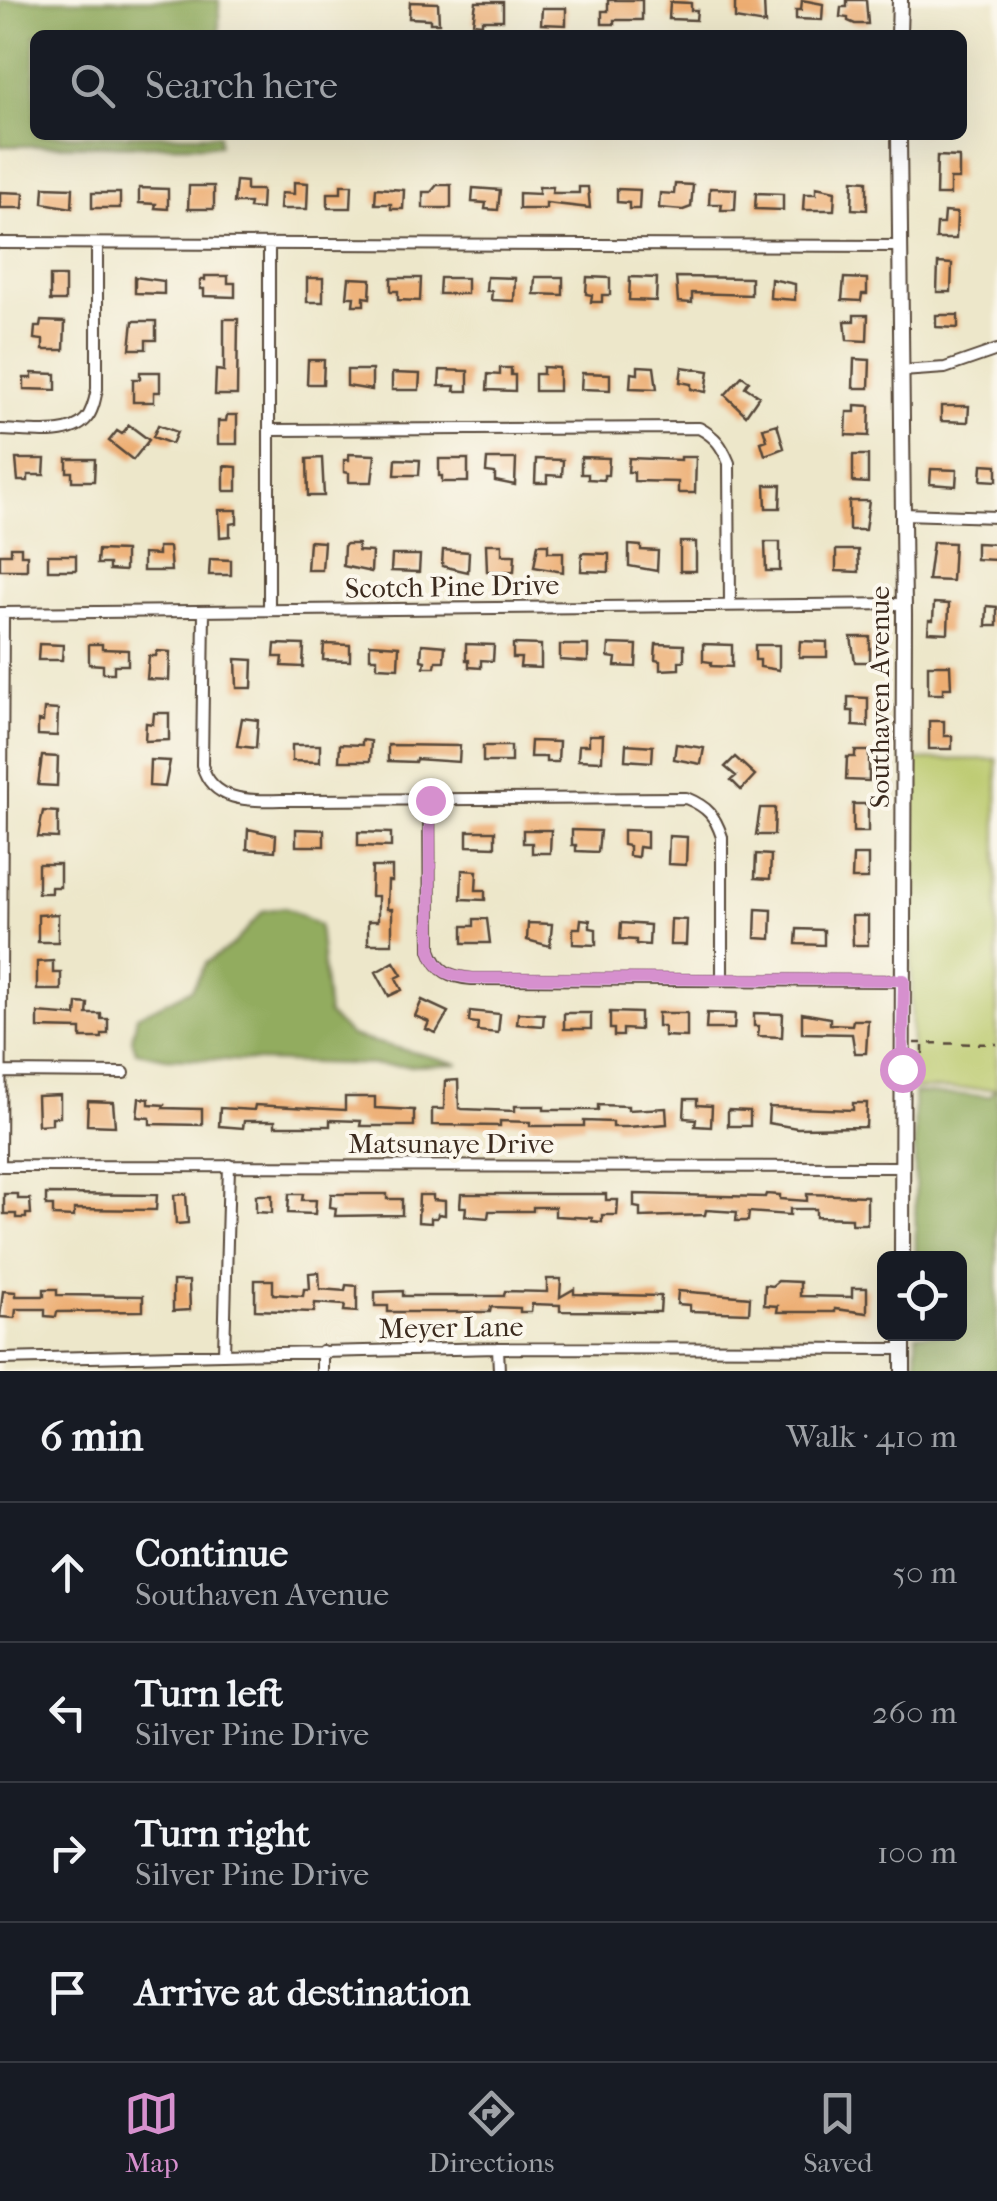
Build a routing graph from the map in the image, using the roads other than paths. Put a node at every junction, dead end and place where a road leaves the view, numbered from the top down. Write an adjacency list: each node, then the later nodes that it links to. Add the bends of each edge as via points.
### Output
1 (900, 0): 2 (street)
2 (899, 30)
3 (899, 140): 7 (street, Southaven Avenue)
4 (0, 244): 5 (street)
5 (97, 244): 6 (street); 10 (street, via 93,406 75,428)
6 (269, 244): 7 (street); 11 (street)
7 (900, 246): 9 (street, Southaven Avenue)
8 (997, 350): 9 (street, via 945,368)
9 (902, 371): 12 (street, Southaven Avenue)
10 (0, 430)
11 (270, 430): 15 (street, via 699,428 722,446 729,463); 16 (street)
12 (903, 514): 13 (street); 14 (street, Southaven Avenue)
13 (997, 517)
14 (904, 604): 15 (street, Scotch Pine Drive); 22 (street, Southaven Avenue)
15 (730, 606): 16 (street, Scotch Pine Drive)
16 (269, 610): 17 (street, Scotch Pine Drive)
17 (204, 611): 18 (street, Scotch Pine Drive); 19 (street, via 202,765 216,791 243,798)
18 (2, 613): 20 (street)
19 (430, 800): 21 (street, via 686,798 701,804 716,816 722,837); 21 (street, via 430,950 446,974)
20 (0, 980): 23 (street)
21 (722, 980): 22 (street)
22 (904, 980): 27 (street, Southaven Avenue)
23 (0, 1072): 24 (street); 26 (street)
24 (124, 1073)
25 (229, 1165): 26 (street, Matsunaye Drive); 27 (street, Matsunaye Drive); 32 (street)
26 (0, 1166)
27 (901, 1168): 28 (street, Southaven Avenue)
28 (902, 1251)
29 (903, 1341): 30 (street, Meyer Lane); 36 (street)
30 (498, 1348): 31 (street, Meyer Lane); 35 (street)
31 (322, 1351): 32 (street, Meyer Lane); 34 (street)
32 (224, 1354): 33 (street, Meyer Lane)
33 (3, 1363)
34 (322, 1371)
35 (498, 1371)
36 (903, 1371)

